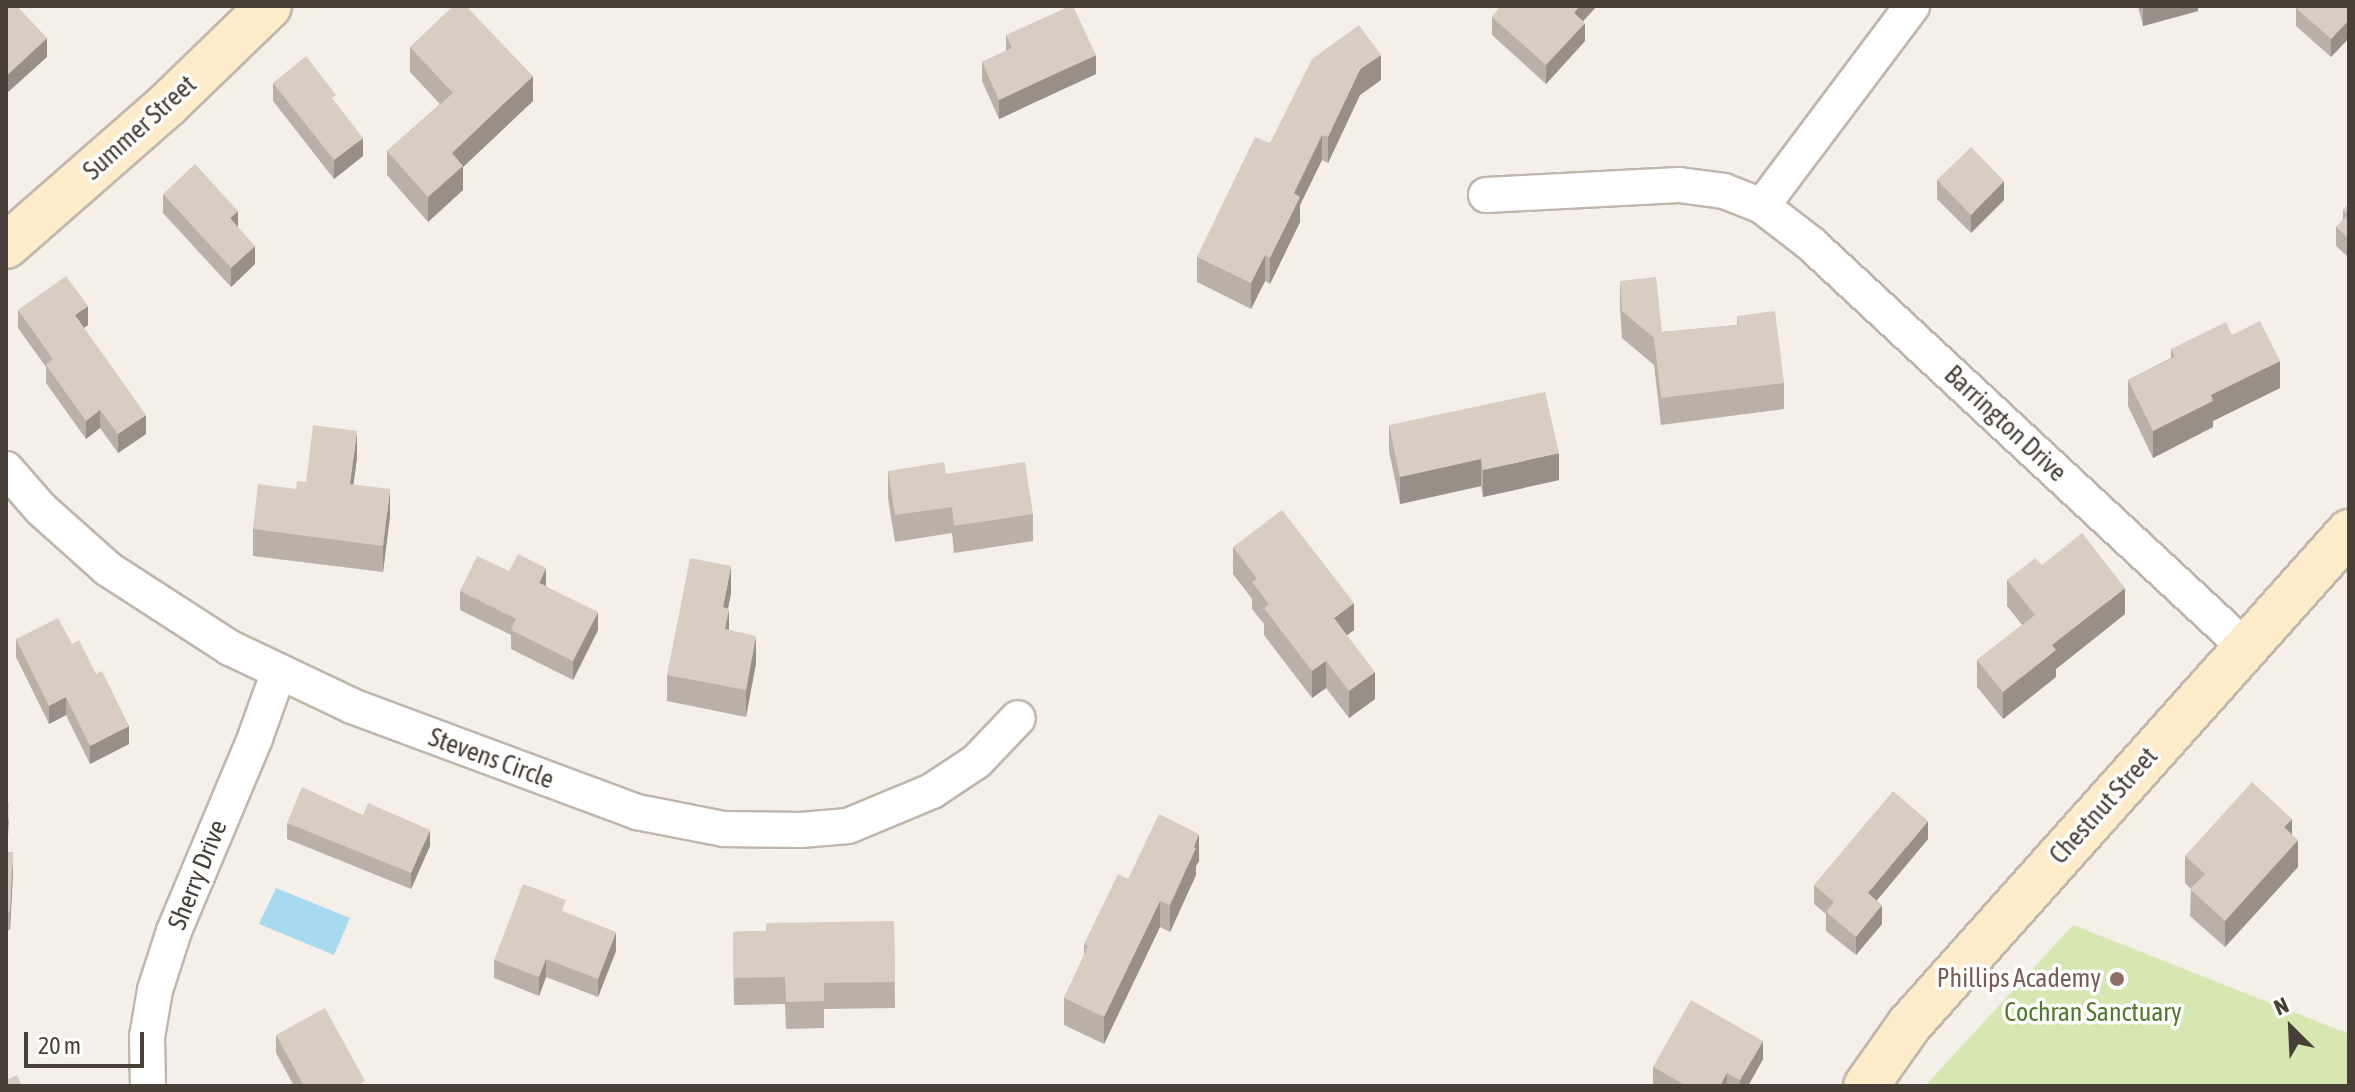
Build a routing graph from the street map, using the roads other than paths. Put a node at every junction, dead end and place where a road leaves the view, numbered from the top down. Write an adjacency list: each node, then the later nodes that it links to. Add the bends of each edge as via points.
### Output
1 (269, 6): 5 (street, Summer Street, via 167,105)
2 (1912, 6): 4 (street)
3 (1486, 195): 4 (street, Barrington Drive, via 1649,183 1724,191)
4 (1762, 206): 8 (street, Barrington Drive, via 1810,243)
5 (6, 246)
6 (6, 469): 9 (street, Stevens Circle, via 41,509 108,569 230,648)
7 (2349, 532): 8 (street, Chestnut Street)
8 (2245, 647): 12 (street, Chestnut Street, via 1909,1025)
9 (279, 671): 10 (street, Stevens Circle, via 352,706 521,771 637,812 724,829 848,826 932,791 977,761); 11 (street, Sherry Drive, via 160,975 147,1037)
10 (1018, 718)
11 (148, 1086)
12 (1866, 1086)

